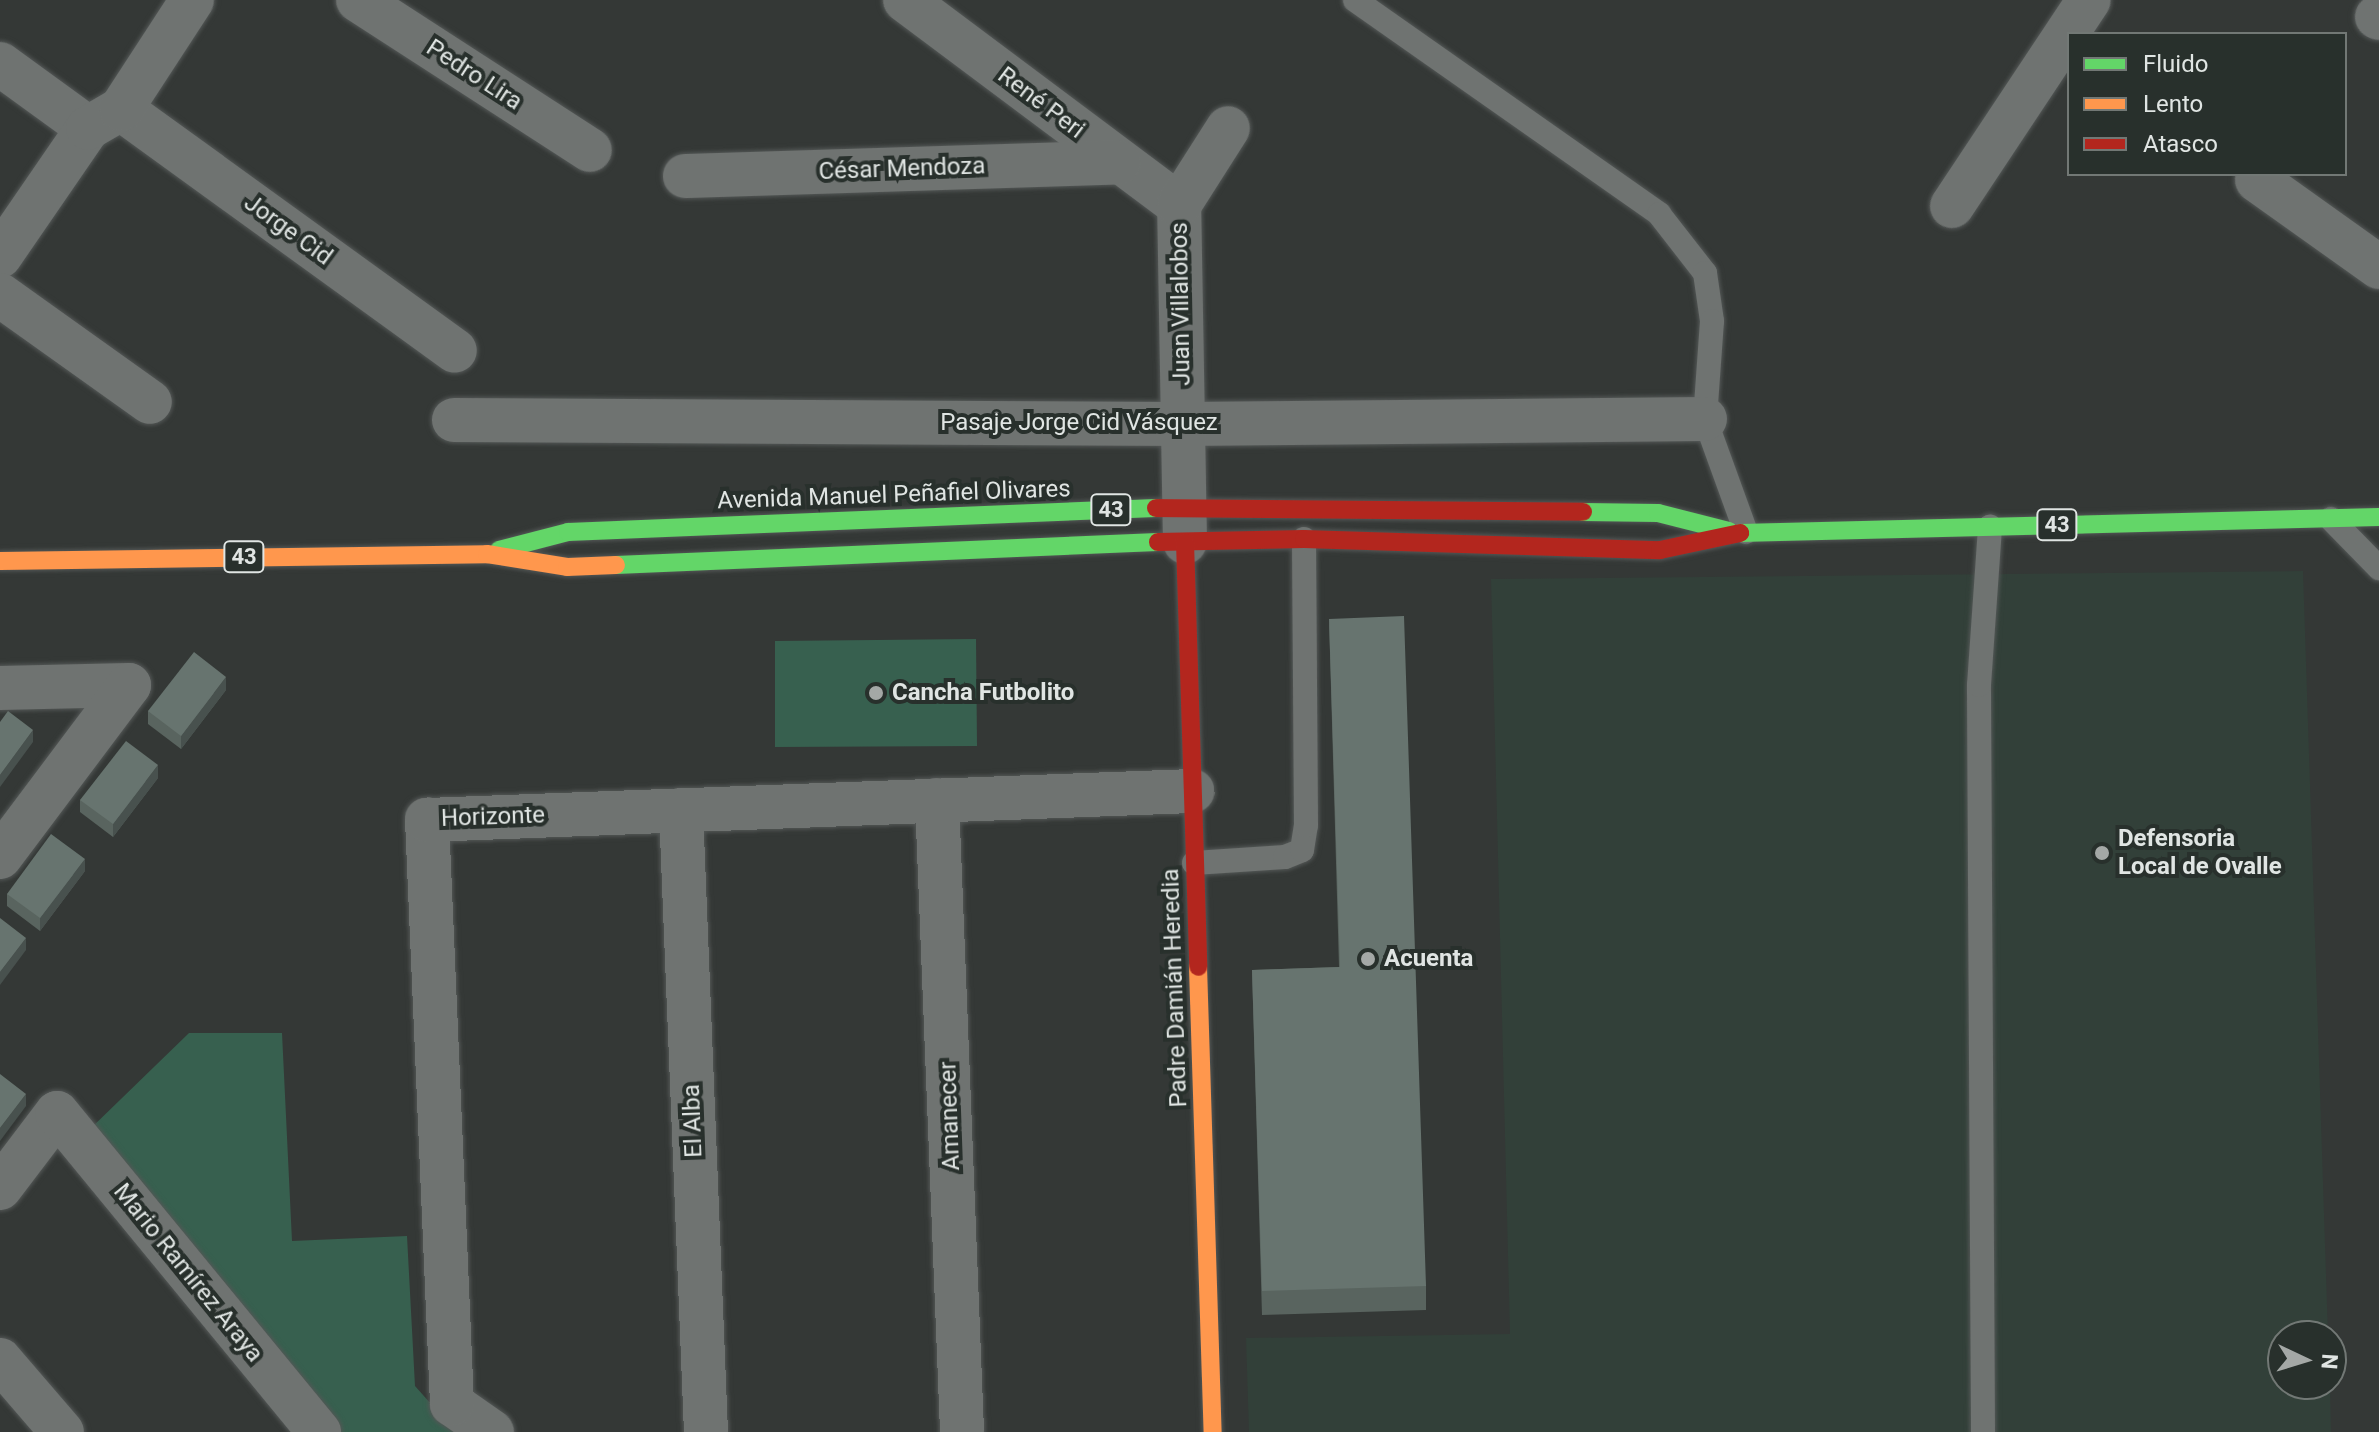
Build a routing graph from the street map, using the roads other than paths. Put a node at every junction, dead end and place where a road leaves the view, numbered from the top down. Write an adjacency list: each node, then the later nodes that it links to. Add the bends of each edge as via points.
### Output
1 (192, 0): 9 (street)
2 (358, 0): 11 (street, Pedro Lira)
3 (905, 0): 12 (street, René Peri)
4 (1355, 0): 22 (lane, via 1659,214 1705,273 1712,321)
5 (2089, 0): 6 (street)
6 (2068, 32)
7 (2067, 33): 16 (street)
8 (0, 64): 9 (street, Jorge Cid)
9 (105, 118): 17 (street); 20 (street, Jorge Cid)
10 (1228, 128): 15 (street, Juan Villalobos)
11 (590, 150)
12 (1119, 162): 13 (street, César Mendoza); 15 (street, René Peri)
13 (685, 176)
14 (2257, 180): 18 (street)
15 (1179, 205): 24 (street, Juan Villalobos)
16 (1952, 206)
17 (0, 256)
18 (2379, 267)
19 (0, 295): 21 (street)
20 (455, 351)
21 (150, 402)
22 (1705, 419): 24 (street, Pasaje Jorge Cid Vásquez); 29 (lane)
23 (454, 420): 24 (street, Pasaje Jorge Cid Vásquez)
24 (1183, 424): 27 (street, Juan Villalobos)
25 (2379, 517): 26 (main road, Avenida Manuel Peñafiel Olivares / 43)
26 (2331, 519): 28 (main road, Avenida Manuel Peñafiel Olivares / 43); 33 (lane)
27 (1185, 525): 29 (main road, Avenida Manuel Peñafiel Olivares / 43, via 1658,513); 30 (main road, Avenida Manuel Peñafiel Olivares / 43); 31 (main road, Avenida Manuel Peñafiel Olivares / 43, via 567,567); 31 (main road, Avenida Manuel Peñafiel Olivares / 43, via 568,532); 35 (main road, Padre Damián Heredia)
28 (1990, 526): 29 (main road, Avenida Manuel Peñafiel Olivares / 43); 48 (lane, via 1979,685)
29 (1741, 533): 30 (main road, Avenida Manuel Peñafiel Olivares / 43, via 1660,550)
30 (1304, 539): 39 (lane, via 1302,850 1285,857)
31 (487, 554): 32 (main road, Avenida Manuel Peñafiel Olivares / 43)
32 (0, 561)
33 (2379, 568)
34 (0, 688): 38 (street, via 129,685)
35 (1192, 791): 36 (street, Horizonte); 39 (main road, Padre Damián Heredia)
36 (937, 800): 37 (street, Horizonte); 46 (street, Amanecer)
37 (681, 810): 44 (street, Horizonte, via 427,820 452,1404); 45 (street, El Alba)
38 (0, 857)
39 (1194, 863): 47 (main road, Padre Damián Heredia)
40 (0, 1188): 43 (street, Mario Ramírez Araya, via 57,1113)
41 (0, 1360): 42 (street)
42 (62, 1432)
43 (319, 1432)
44 (492, 1432)
45 (706, 1432)
46 (962, 1432)
47 (1213, 1432)
48 (1983, 1432)

